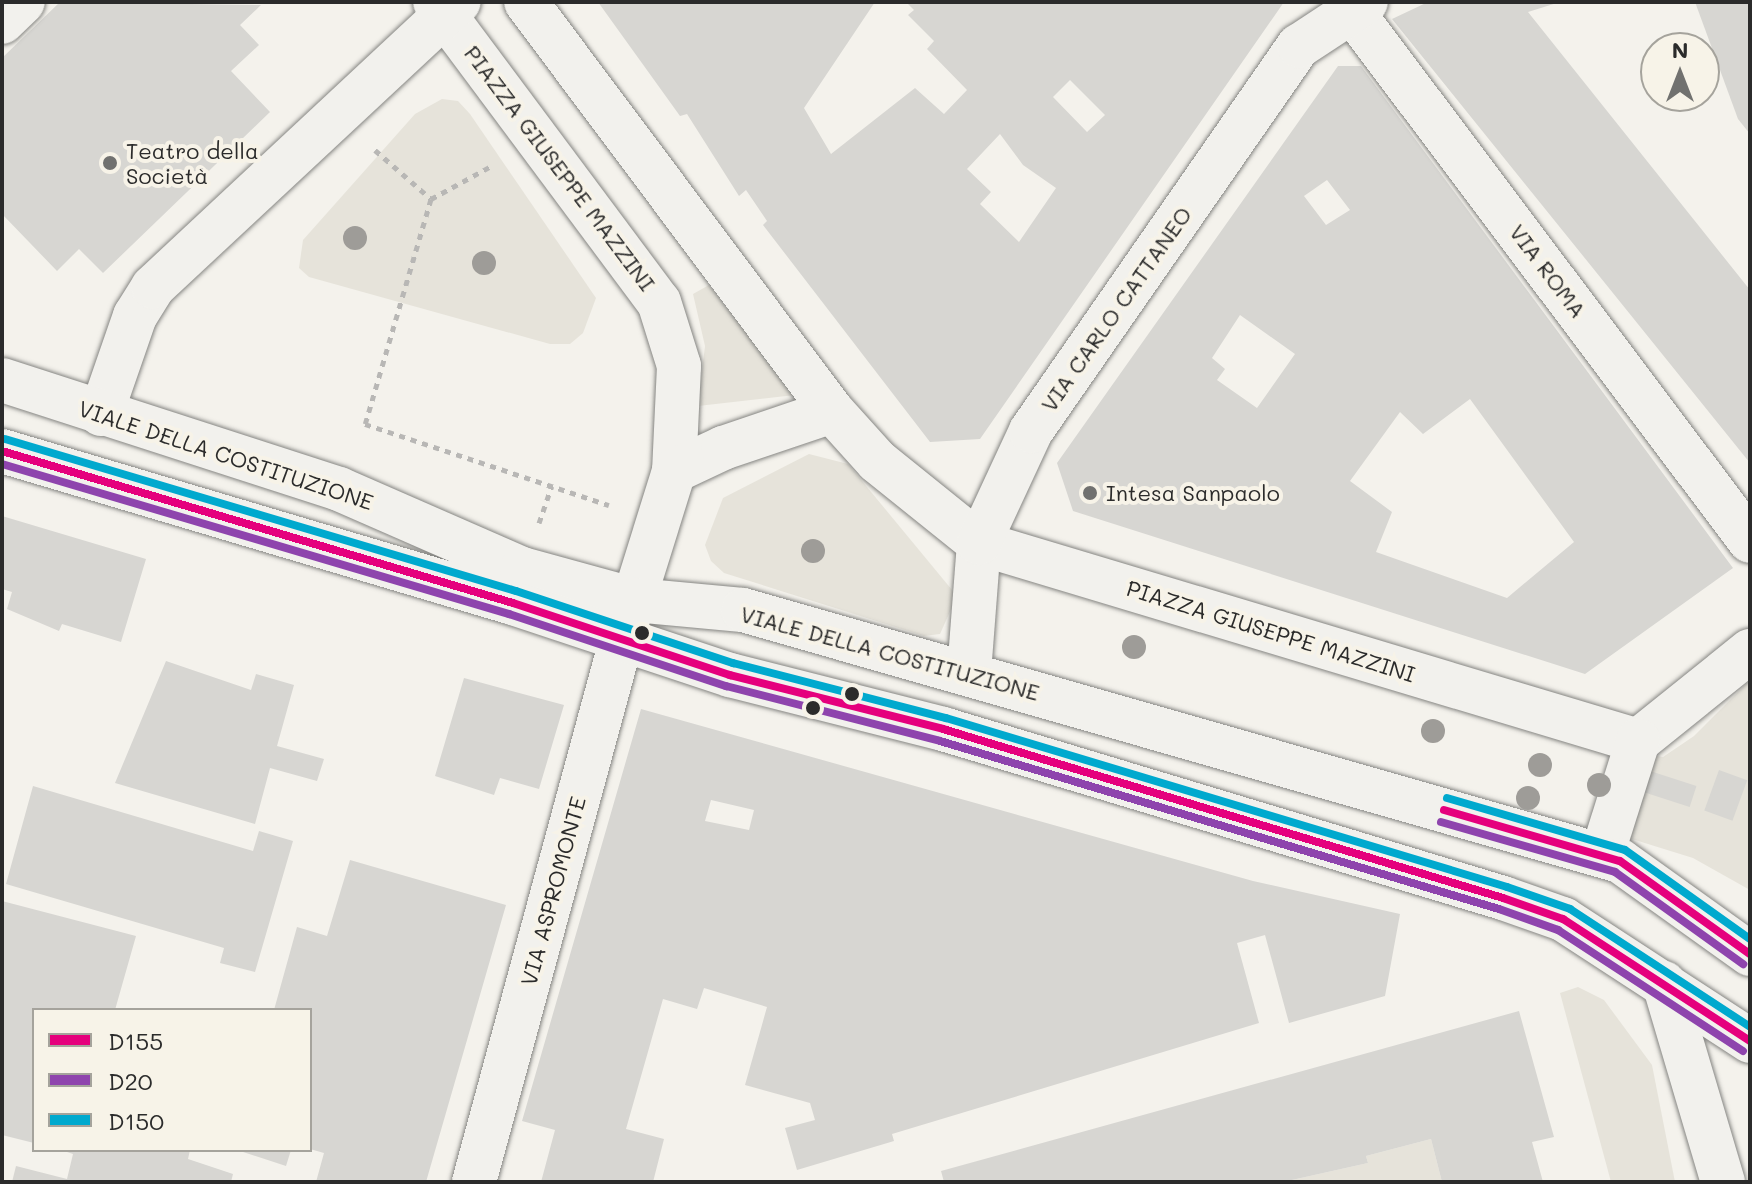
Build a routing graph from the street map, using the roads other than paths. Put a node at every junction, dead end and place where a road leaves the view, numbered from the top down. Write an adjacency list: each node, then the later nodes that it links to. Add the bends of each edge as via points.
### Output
1 (23, 2): 5 (street)
2 (526, 2): 7 (street, PIAZZA GIUSEPPE MAZZINI)
3 (1354, 4): 11 (street, VIA ROMA); 12 (street, VIA CARLO CATTANEO, via 1299,46 1049,405 1031,431)
4 (446, 6): 8 (street, PIAZZA GIUSEPPE MAZZINI, via 153,287 135,316); 10 (street, PIAZZA GIUSEPPE MAZZINI, via 659,302 679,366)
5 (2, 22)
6 (2, 380): 8 (street, VIALE DELLA COSTITUZIONE)
7 (832, 411): 10 (street, via 723,448); 12 (street, PIAZZA GIUSEPPE MAZZINI, via 877,461)
8 (101, 414): 13 (street, VIALE DELLA COSTITUZIONE, via 339,489 522,569)
9 (2, 451): 14 (street, via 513,603)
10 (674, 471): 13 (street, PIAZZA GIUSEPPE MAZZINI)
11 (1750, 541)
12 (979, 543): 16 (street, VIA CARLO CATTANEO); 17 (street, PIAZZA GIUSEPPE MAZZINI)
13 (635, 600): 14 (street, VIA ASPROMONTE); 16 (street, VIALE DELLA COSTITUZIONE, via 743,610)
14 (621, 641): 20 (street, via 943,729 1563,919); 22 (street, VIA ASPROMONTE)
15 (1750, 651): 17 (street)
16 (969, 673): 18 (street, VIALE DELLA COSTITUZIONE)
17 (1638, 741): 18 (street)
18 (1602, 855): 19 (street, VIALE DELLA COSTITUZIONE, via 1620,861)
19 (1750, 954)
20 (1664, 983): 21 (street); 23 (street)
21 (1750, 1041)
22 (474, 1182)
23 (1723, 1182)

